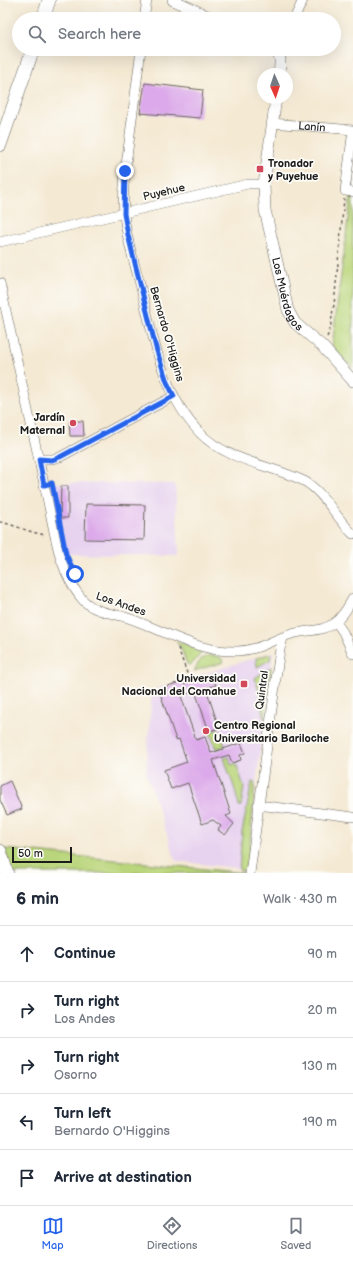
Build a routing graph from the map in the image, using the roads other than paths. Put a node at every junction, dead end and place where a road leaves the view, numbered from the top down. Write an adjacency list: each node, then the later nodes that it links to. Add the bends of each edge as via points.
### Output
1 (50, 0): 5 (main road)
2 (147, 0): 6 (street)
3 (173, 0): 7 (street)
4 (303, 0): 8 (street)
5 (46, 12)
6 (145, 12)
7 (198, 12)
8 (297, 12)
9 (31, 56): 16 (main road)
10 (140, 56): 19 (street, Bernardo O'Higgins, via 125,171)
11 (280, 56): 12 (street)
12 (279, 68)
13 (275, 104): 14 (street, Los Muérdagos)
14 (272, 123): 15 (street, Lanín); 17 (street, Los Muérdagos)
15 (353, 130): 18 (street)
16 (0, 145)
17 (264, 184): 19 (street, Puyehue, via 248,184); 22 (street, Los Muérdagos, via 265,210 288,310 295,323 322,346)
18 (349, 191)
19 (124, 214): 20 (street, Puyehue); 23 (street, Bernardo O'Higgins, via 156,348)
20 (0, 242)
21 (0, 283): 24 (street, Los Andes)
22 (353, 381)
23 (174, 396): 24 (street, via 60,457 52,460); 25 (street, Bernardo O'Higgins, via 201,434 219,448 304,482 320,496)
24 (39, 459): 28 (street, Los Andes, via 60,559 66,573 88,606 128,618 209,649 248,651)
25 (353, 534)
26 (353, 598): 27 (street)
27 (336, 622): 28 (street, via 318,631 290,634); 29 (street)
28 (283, 638): 30 (street, Quintral)
29 (353, 654)
30 (258, 805): 31 (street); 34 (street, Quintral)
31 (353, 817)
32 (0, 851): 33 (main road)
33 (7, 873)
34 (250, 873)

